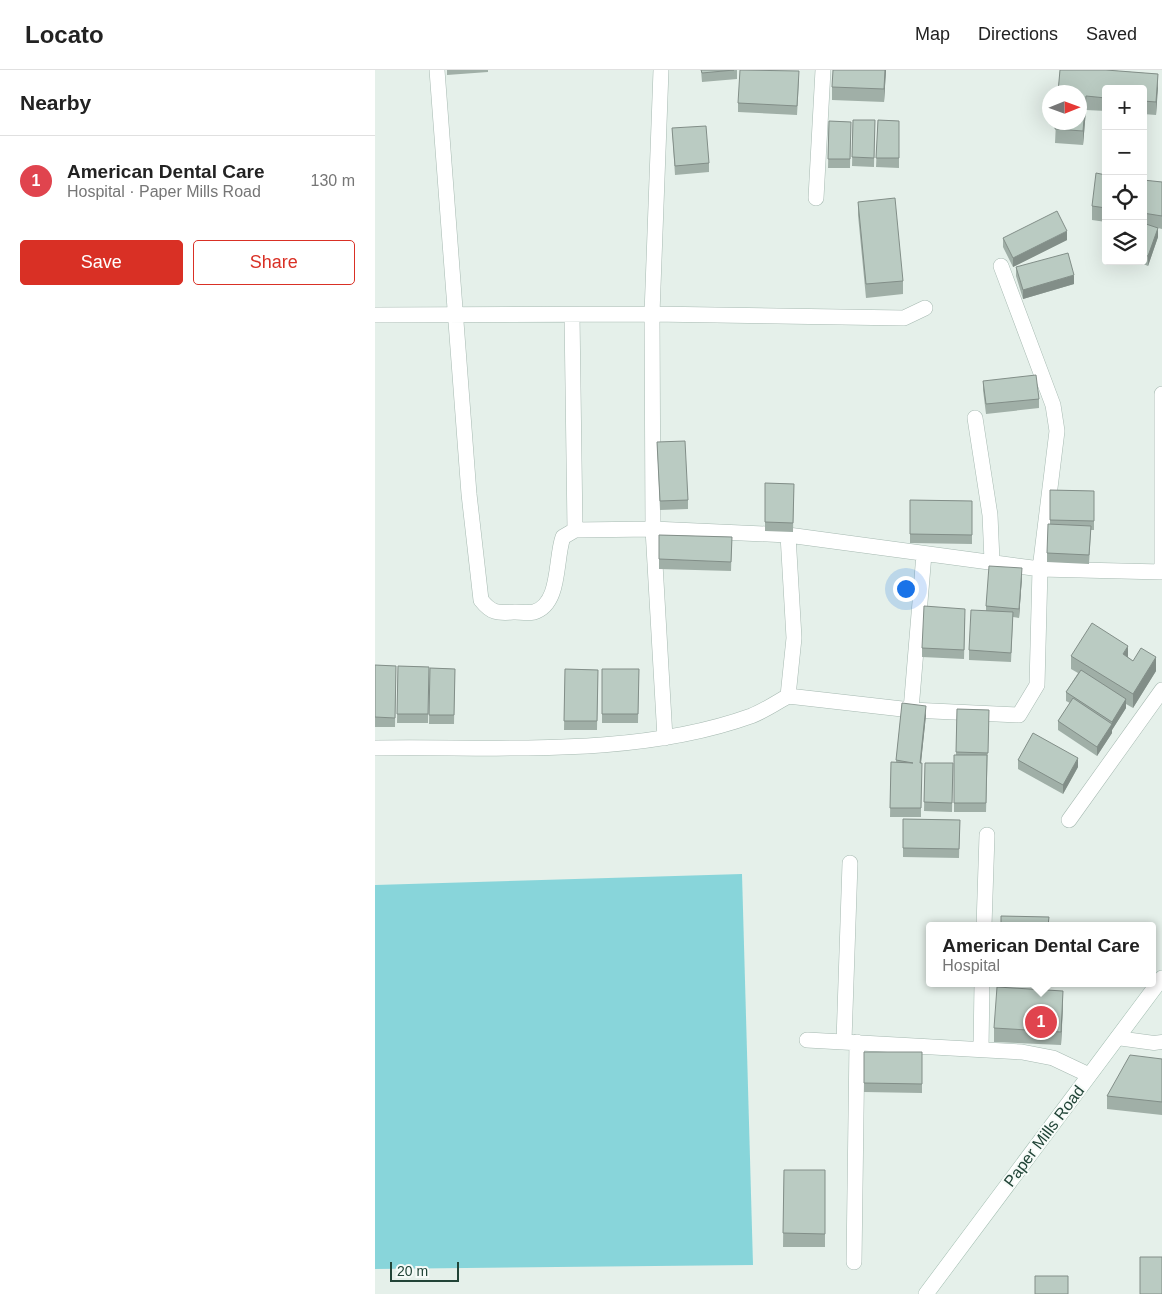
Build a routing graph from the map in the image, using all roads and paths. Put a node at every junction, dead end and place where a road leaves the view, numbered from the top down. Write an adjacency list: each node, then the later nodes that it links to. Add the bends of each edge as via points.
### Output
1 (437, 70): 10 (street)
2 (661, 70): 8 (street)
3 (823, 70): 4 (street)
4 (816, 198)
5 (1001, 266): 18 (street, via 1056,417)
6 (925, 308): 8 (street, via 904,318)
7 (572, 314): 8 (street); 10 (street); 14 (street)
8 (652, 314): 13 (street)
9 (375, 315): 10 (street)
10 (457, 316): 14 (street, via 469,494 481,600 488,610 499,613 535,612 549,601 563,537)
11 (1162, 394): 19 (street)
12 (975, 418): 17 (street, via 990,515)
13 (653, 529): 14 (street); 15 (street); 23 (street)
14 (575, 530)
15 (788, 535): 16 (street); 21 (street, via 794,638)
16 (924, 554): 17 (street); 22 (street)
17 (992, 561): 18 (street)
18 (1040, 569): 19 (street); 22 (street, via 1037,685 1019,715)
19 (1162, 572)
20 (1162, 690): 25 (street)
21 (788, 696): 22 (street); 23 (street, via 753,715)
22 (911, 710)
23 (665, 738): 24 (street, via 560,747)
24 (375, 748)
25 (1069, 820)
26 (987, 835): 28 (street)
27 (850, 863): 33 (street)
28 (984, 922)
29 (982, 987): 35 (street)
30 (1155, 987): 31 (street, Paper Mills Road)
31 (1117, 1038): 34 (lane); 36 (street, Paper Mills Road)
32 (807, 1040): 33 (street)
33 (851, 1042): 35 (street); 37 (street)
34 (1162, 1042)
35 (981, 1050): 36 (street, via 1022,1052 1053,1058)
36 (1089, 1075): 38 (street, Paper Mills Road)
37 (854, 1262)
38 (926, 1294)

